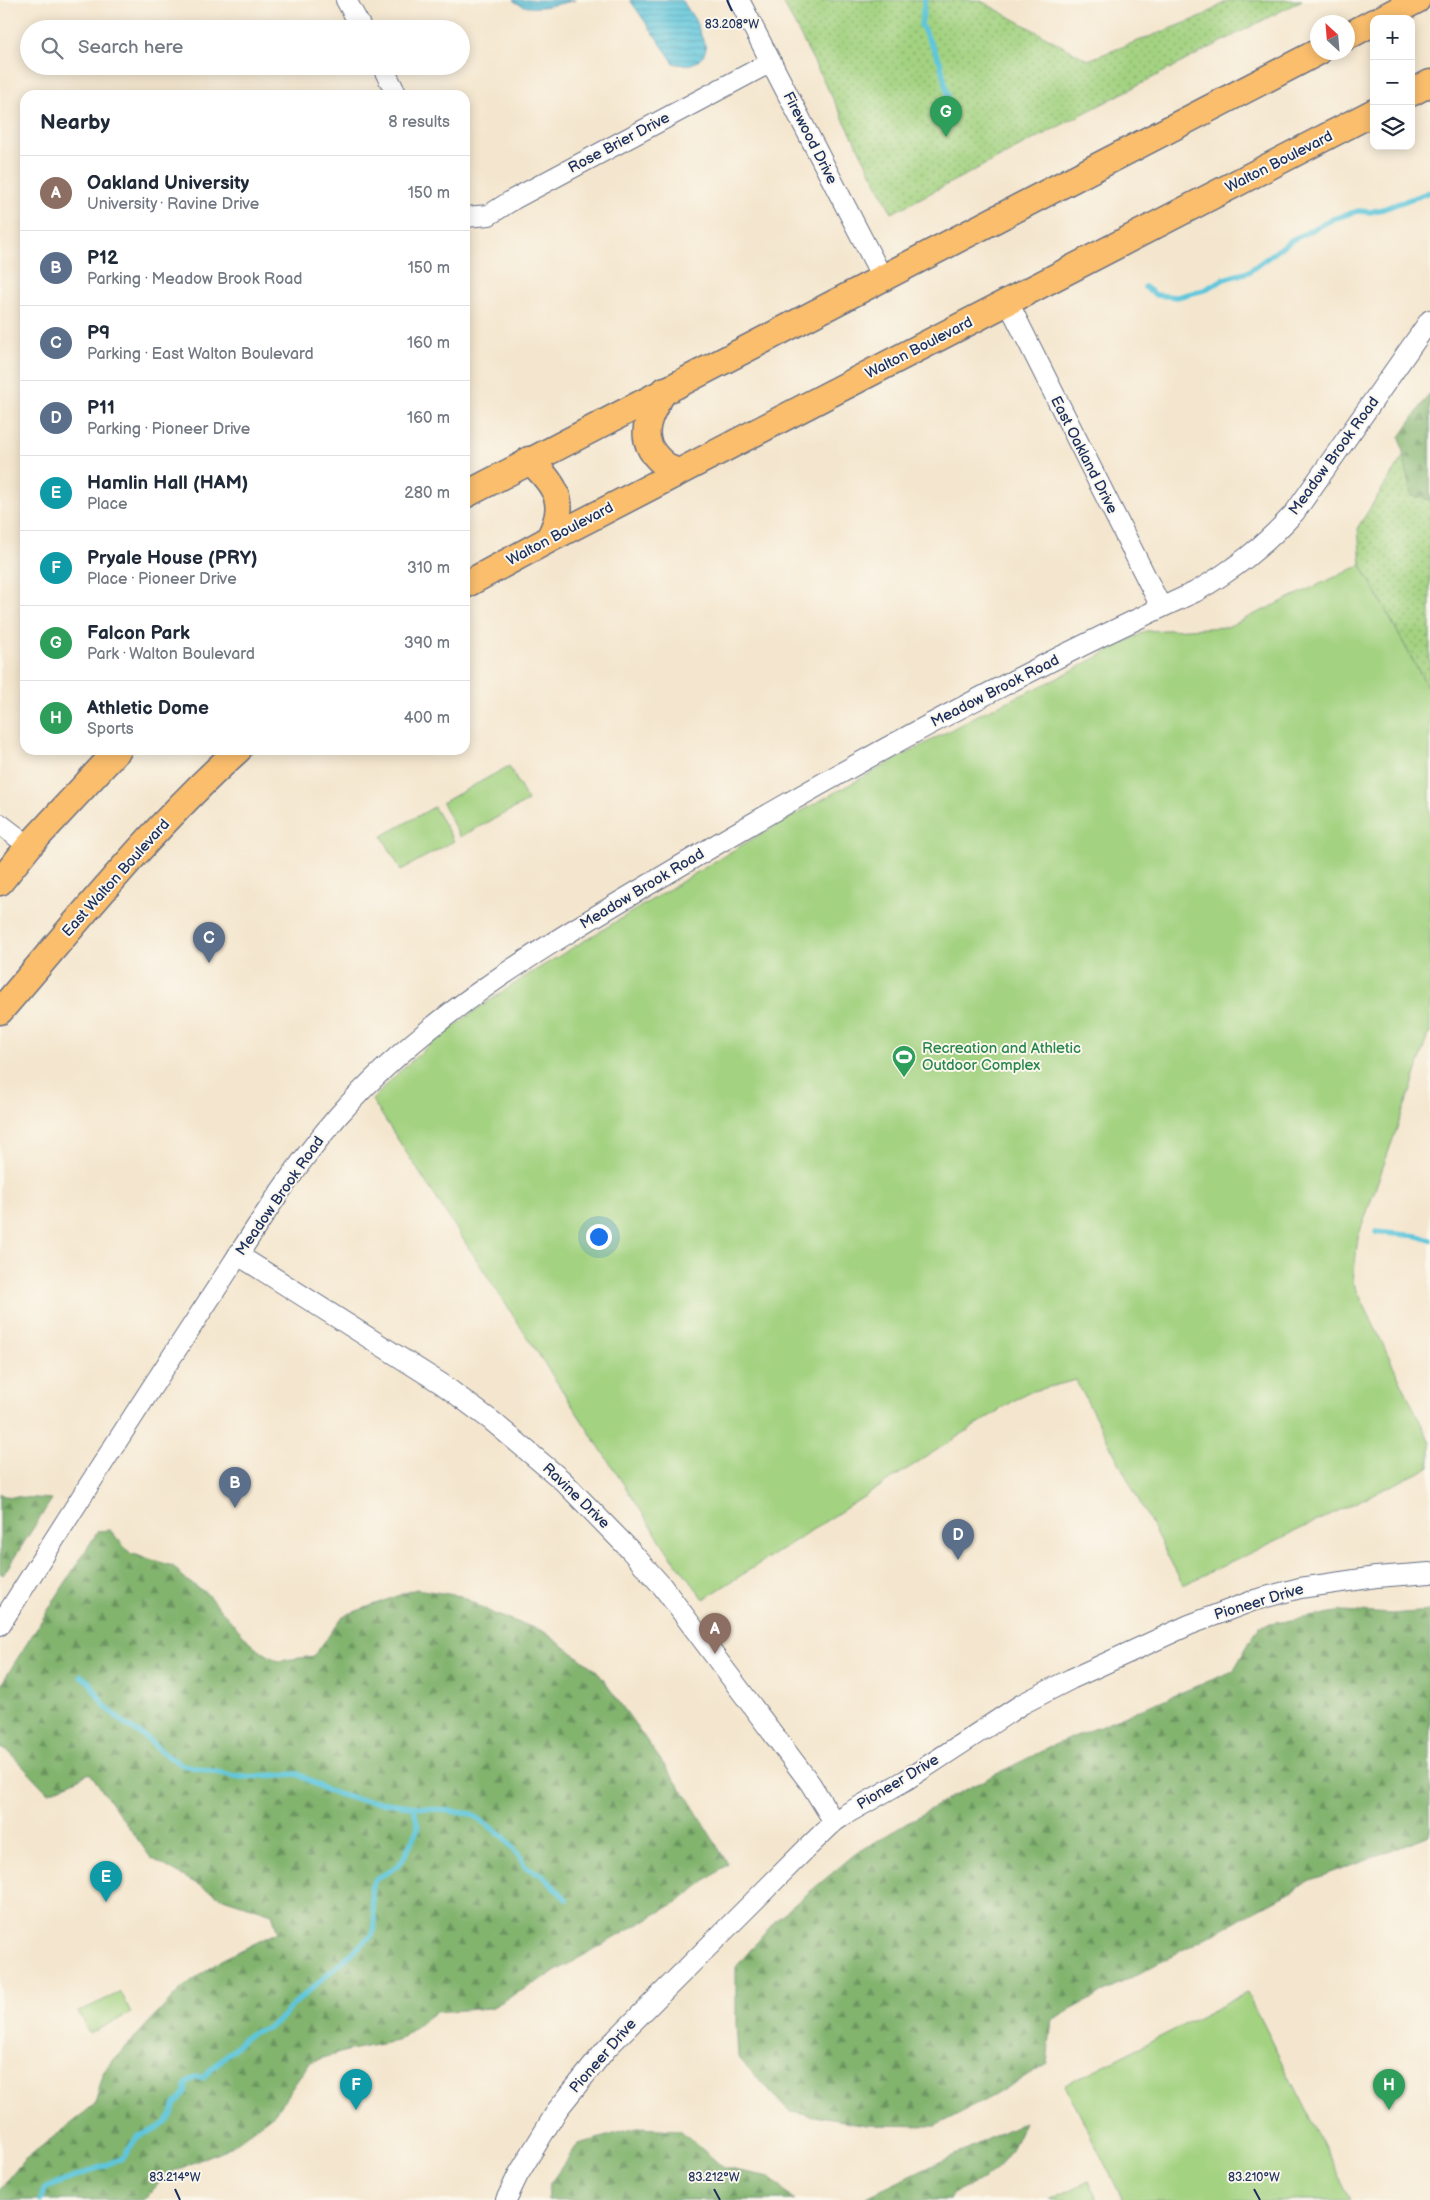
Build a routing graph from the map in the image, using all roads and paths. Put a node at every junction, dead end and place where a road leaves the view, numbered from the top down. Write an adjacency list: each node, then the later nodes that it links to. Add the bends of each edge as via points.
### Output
1 (346, 0): 5 (street)
2 (739, 0): 9 (street, Firewood Drive)
3 (1417, 0): 4 (main road)
4 (1389, 15)
5 (357, 20)
6 (1370, 24): 7 (main road)
7 (1355, 32)
8 (1310, 56): 16 (main road)
9 (771, 62): 15 (street, Rose Brier Drive, via 514,198 489,215); 16 (street, Firewood Drive)
10 (387, 75): 12 (street)
11 (1430, 83): 13 (main road)
12 (394, 90)
13 (1415, 91)
14 (1370, 114): 17 (main road, Walton Boulevard)
15 (470, 216)
16 (882, 277): 19 (main road)
17 (1008, 302): 21 (main road, Walton Boulevard); 25 (street, East Oakland Drive)
18 (1430, 320): 25 (street, Meadow Brook Road, via 1322,475 1275,535 1225,575)
19 (666, 390): 20 (main road); 21 (main road, via 652,407 645,432 652,453)
20 (529, 460): 22 (main road); 23 (main road, via 548,480 558,503 558,520)
21 (677, 474): 23 (main road, Walton Boulevard)
22 (470, 492)
23 (548, 540): 24 (main road, Walton Boulevard)
24 (470, 582)
25 (1161, 607): 32 (street, Meadow Brook Road, via 816,787 634,893 476,992 418,1037 338,1116 301,1161)
26 (113, 755): 29 (main road)
27 (233, 755): 31 (main road, East Walton Boulevard, via 156,832)
28 (0, 824): 29 (street)
29 (29, 846): 30 (main road)
30 (2, 876)
31 (0, 1011)
32 (238, 1255): 34 (street, Meadow Brook Road); 35 (street, Ravine Drive, via 442,1384 563,1481 662,1586 810,1783)
33 (1430, 1573): 35 (street, Pioneer Drive, via 1300,1588 1255,1600 1189,1625 1022,1704 906,1780)
34 (0, 1624)
35 (834, 1822): 36 (street, Pioneer Drive, via 607,2048 558,2109)
36 (506, 2200)

